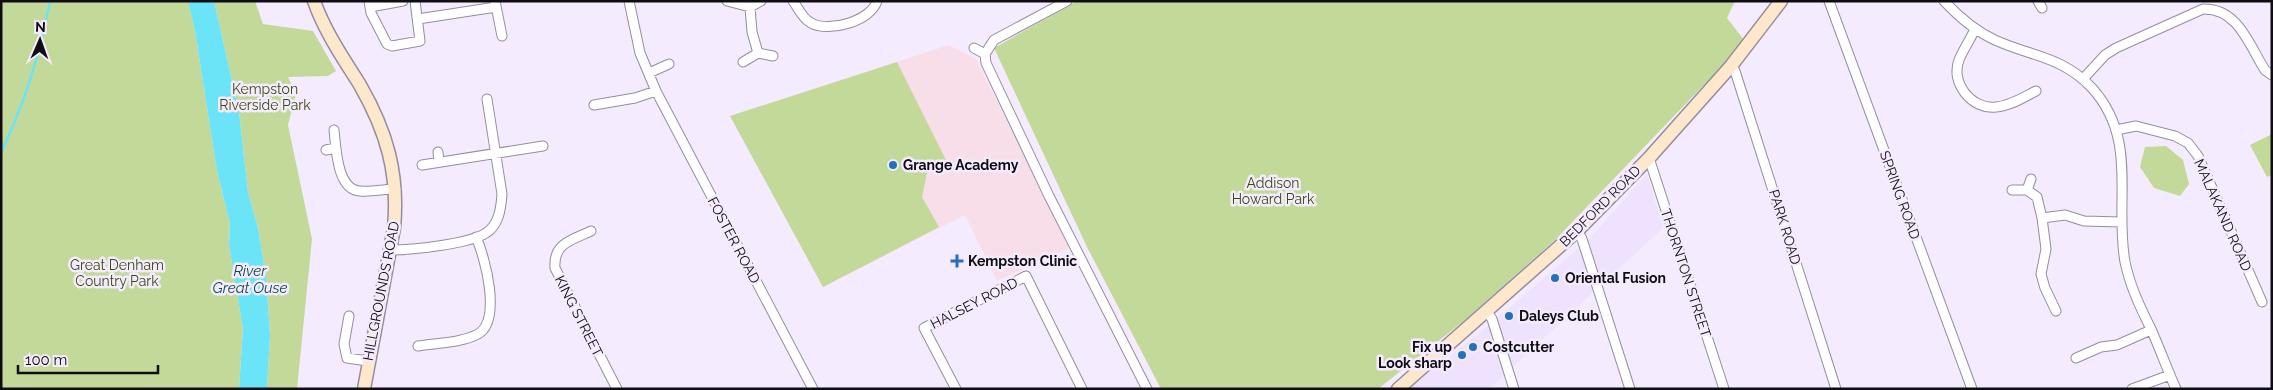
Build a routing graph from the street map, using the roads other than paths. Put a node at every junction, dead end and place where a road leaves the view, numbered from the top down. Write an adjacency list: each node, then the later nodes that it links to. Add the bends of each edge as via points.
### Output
1 (314, 1): 44 (main road, HILLGROUNDS ROAD, via 321,20 361,88 383,134)
2 (403, 1): 13 (street)
3 (414, 1): 16 (street)
4 (629, 1): 26 (street, FOSTER ROAD, via 640,52)
5 (727, 1): 15 (street)
6 (761, 1): 15 (street)
7 (793, 1): 8 (street, via 803,17 812,23 830,27 869,14)
8 (878, 1)
9 (1067, 1): 21 (street, via 994,40)
10 (1781, 1): 25 (main road, BEDFORD ROAD)
11 (1829, 1): 73 (street, SPRING ROAD)
12 (1944, 1): 17 (street)
13 (369, 4): 16 (street, via 387,44 392,46 420,41)
14 (496, 4): 16 (street); 18 (street)
15 (750, 8): 20 (street)
16 (418, 19)
17 (1975, 29): 28 (street, via 1994,40 2053,60); 30 (street, via 1956,71 1964,94 1973,102 1995,108)
18 (502, 36)
19 (974, 48): 21 (street)
20 (758, 53): 22 (street); 23 (street)
21 (985, 54): 67 (street, via 986,63 1049,196)
22 (773, 56)
23 (743, 62)
24 (669, 64): 26 (street)
25 (1731, 66): 40 (main road, BEDFORD ROAD); 72 (street, PARK ROAD, via 1735,70)
26 (649, 73): 29 (street, FOSTER ROAD)
27 (2272, 75): 28 (street, via 2265,70 2234,19 2215,9 2203,10 2116,48)
28 (2083, 79): 34 (street, via 2109,112)
29 (656, 91): 32 (street); 64 (street, FOSTER ROAD)
30 (2036, 91)
31 (486, 99): 39 (street)
32 (594, 105)
33 (334, 130): 36 (street)
34 (2116, 130): 48 (street, via 2122,148); 53 (street, MALAKAND ROAD, via 2136,126 2175,136 2188,143 2198,156)
35 (543, 146): 39 (street)
36 (336, 148): 37 (street); 44 (street, via 342,179 347,186 360,191)
37 (326, 150)
38 (438, 152): 41 (street)
39 (495, 153): 41 (street); 51 (street, via 502,194 501,209 487,232)
40 (1649, 158): 50 (main road, BEDFORD ROAD); 71 (street, THORNTON STREET)
41 (439, 162): 42 (street)
42 (422, 165)
43 (2031, 179): 46 (street)
44 (396, 190): 52 (main road, HILLGROUNDS ROAD)
45 (2012, 190): 46 (street)
46 (2027, 190): 47 (street, via 2037,197)
47 (2042, 218): 48 (street, via 2065,215 2084,221); 55 (street, via 2046,249 2040,290)
48 (2122, 222): 57 (street, via 2126,264 2139,307)
49 (591, 231): 63 (street, KING STREET, via 562,244 556,252 555,268)
50 (1577, 231): 54 (main road, BEDFORD ROAD); 70 (street, via 1582,238)
51 (476, 237): 52 (street, via 434,246); 58 (street, via 483,252 490,301 488,323 479,333 465,338)
52 (390, 250): 60 (main road, HILLGROUNDS ROAD)
53 (2262, 302)
54 (1486, 310): 68 (main road, BEDFORD ROAD); 69 (street, via 1492,319)
55 (2056, 311)
56 (349, 316): 60 (street, via 352,328 344,344 347,358)
57 (2151, 330): 59 (street); 61 (street)
58 (418, 346)
59 (2076, 358)
60 (368, 361): 62 (main road, HILLGROUNDS ROAD)
61 (2170, 375): 74 (street); 75 (street)
62 (364, 389)
63 (617, 389)
64 (813, 389)
65 (956, 389): 66 (street, HALSEY ROAD, via 924,328 1026,276)
66 (1082, 389)
67 (1147, 389)
68 (1398, 389)
69 (1514, 389)
70 (1630, 389)
71 (1724, 389)
72 (1836, 389)
73 (1972, 389)
74 (2132, 389)
75 (2176, 389)

